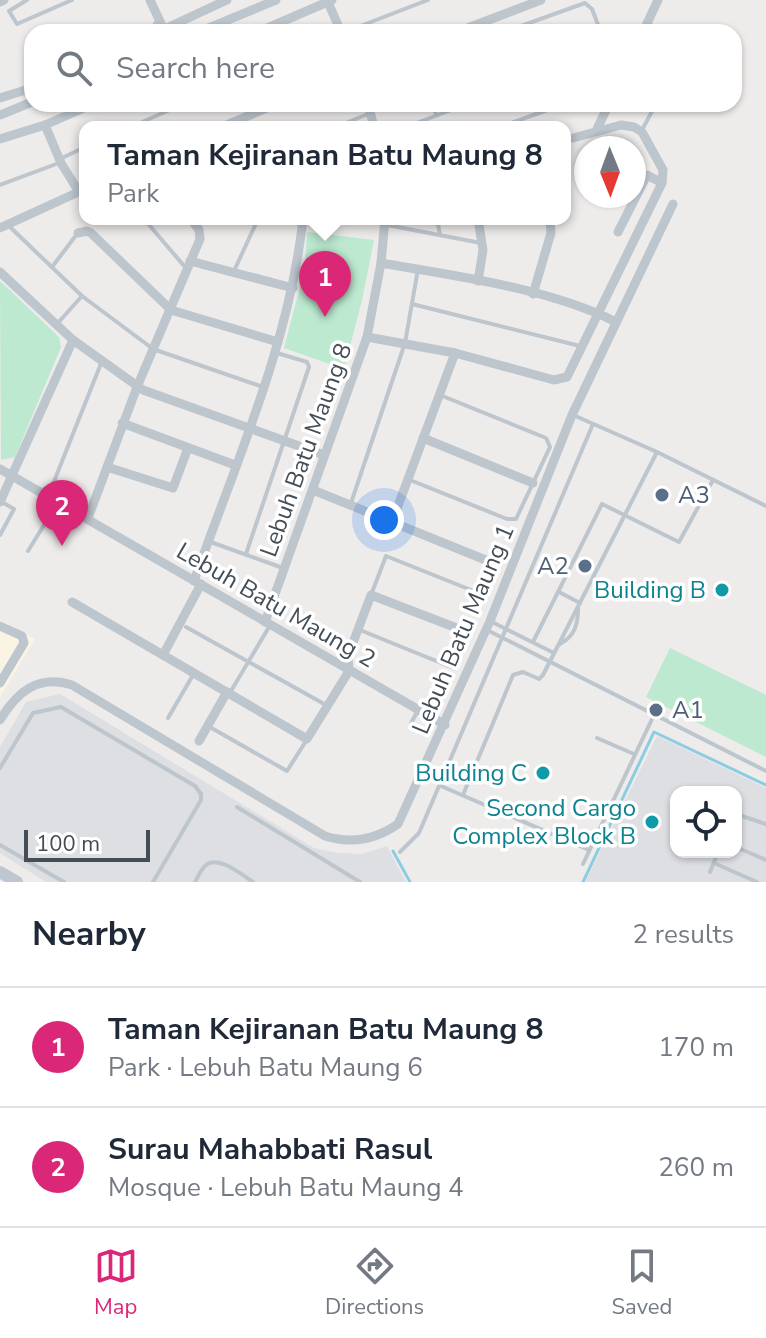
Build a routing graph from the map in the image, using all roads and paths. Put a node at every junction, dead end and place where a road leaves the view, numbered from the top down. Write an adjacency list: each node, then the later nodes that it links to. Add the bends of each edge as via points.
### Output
1 (27, 0): 2 (lane, via 9,11 17,24)
2 (72, 0)
3 (150, 0): 11 (street)
4 (227, 0): 10 (street)
5 (276, 0): 15 (street)
6 (428, 0): 18 (lane)
7 (541, 0): 19 (street)
8 (658, 0): 22 (street)
9 (329, 1): 16 (street); 17 (street)
10 (207, 4): 14 (street)
11 (159, 19): 12 (lane); 13 (street)
12 (155, 24)
13 (160, 24)
14 (173, 24)
15 (218, 24)
16 (276, 24)
17 (339, 24)
18 (364, 24)
19 (478, 24)
20 (526, 24): 21 (lane, via 585,3)
21 (597, 24)
22 (647, 24)
23 (24, 90): 24 (street)
24 (0, 98)
25 (24, 105): 34 (street)
26 (75, 112): 40 (street)
27 (165, 112): 36 (lane)
28 (257, 112): 37 (street)
29 (435, 112): 35 (lane)
30 (444, 112): 35 (lane)
31 (542, 112): 39 (lane)
32 (605, 112): 41 (street)
33 (652, 112): 42 (lane)
34 (0, 115)
35 (436, 115): 38 (lane)
36 (145, 121)
37 (236, 121)
38 (421, 121)
39 (517, 121)
40 (45, 125): 44 (street); 46 (street)
41 (596, 131): 42 (street, via 628,125); 43 (street)
42 (642, 132): 49 (street, via 663,170)
43 (573, 138)
44 (0, 139)
45 (79, 150): 46 (lane)
46 (60, 161): 50 (lane); 51 (street)
47 (646, 171): 48 (street)
48 (647, 175): 49 (street); 64 (street)
49 (662, 183): 80 (street)
50 (0, 185)
51 (79, 186)
52 (79, 191): 63 (street)
53 (673, 204): 81 (street, Lebuh Batu Maung 1)
54 (150, 225): 69 (lane)
55 (195, 225): 69 (street, via 201,235)
56 (255, 225): 73 (lane)
57 (302, 225): 75 (street)
58 (385, 225): 68 (street)
59 (398, 225): 66 (lane)
60 (438, 225): 66 (lane)
61 (479, 225): 67 (street)
62 (550, 225): 76 (street)
63 (4, 226): 70 (lane)
64 (618, 232)
65 (78, 233): 70 (lane); 79 (street, via 91,233)
66 (440, 235): 67 (lane)
67 (483, 244): 74 (street)
68 (381, 263): 71 (street); 83 (street, Lebuh Batu Maung 8)
69 (188, 265): 73 (street); 79 (street)
70 (52, 267): 77 (lane)
71 (418, 269): 74 (street); 78 (lane)
72 (0, 272): 82 (street)
73 (234, 272): 75 (street)
74 (478, 281): 76 (street)
75 (293, 288): 86 (street)
76 (533, 294): 80 (street)
77 (82, 296): 82 (lane); 88 (lane)
78 (412, 304): 85 (lane); 87 (lane)
79 (171, 310): 86 (street); 88 (street)
80 (597, 313): 81 (street); 87 (street)
81 (616, 322): 94 (street, Lebuh Batu Maung 1)
82 (57, 325): 84 (street)
83 (367, 337): 85 (street); 102 (street, Lebuh Batu Maung 8)
84 (73, 340): 90 (street); 106 (street)
85 (405, 343): 89 (street); 113 (lane)
86 (277, 347): 92 (street); 99 (lane, via 309,364)
87 (582, 347): 89 (street, via 569,374 559,380)
88 (153, 349): 91 (street); 92 (lane)
89 (455, 353): 93 (street)
90 (102, 360): 91 (street); 111 (lane)
91 (137, 387): 95 (street); 97 (street)
92 (263, 387): 97 (street)
93 (440, 395): 98 (street); 109 (lane, via 549,440)
94 (572, 415): 96 (lane); 131 (street, Lebuh Batu Maung 1)
95 (122, 423): 100 (street); 104 (street)
96 (593, 424): 101 (lane); 134 (lane)
97 (249, 428): 99 (street); 103 (street)
98 (423, 438): 107 (street); 109 (street)
99 (283, 440): 102 (street); 121 (lane)
100 (188, 448): 103 (street); 104 (street, via 173,488)
101 (657, 452): 108 (lane); 115 (lane)
102 (324, 455): 110 (street, Lebuh Batu Maung 8)
103 (235, 465): 119 (street)
104 (107, 467): 116 (street)
105 (0, 469): 106 (street)
106 (12, 477): 111 (street, Lebuh Batu Maung 2); 112 (street)
107 (407, 479): 109 (lane, via 511,520 519,517); 117 (street)
108 (713, 480): 114 (lane); 115 (lane, via 679,542)
109 (533, 483)
110 (313, 490): 113 (street); 123 (street, Lebuh Batu Maung 8)
111 (53, 499): 116 (street, Lebuh Batu Maung 2); 120 (lane)
112 (0, 502): 118 (lane, via 14,509)
113 (351, 505): 117 (street)
114 (766, 506)
115 (625, 515): 125 (lane, via 602,504); 128 (lane)
116 (88, 518): 124 (street, Lebuh Batu Maung 2)
117 (392, 522): 122 (street)
118 (0, 535)
119 (208, 541): 121 (lane); 124 (street)
120 (28, 551)
121 (246, 554): 123 (lane)
122 (493, 563): 126 (lane, via 481,594 386,556)
123 (285, 569): 129 (street, Lebuh Batu Maung 8)
124 (198, 582): 129 (street, Lebuh Batu Maung 2); 139 (street)
125 (559, 592): 128 (lane); 137 (lane)
126 (371, 595): 133 (street); 135 (street)
127 (72, 602): 139 (street)
128 (579, 604): 138 (lane, via 570,638)
129 (268, 623): 141 (lane); 142 (street, Lebuh Batu Maung 2)
130 (0, 626): 144 (street, via 22,636 24,643)
131 (488, 626): 134 (lane); 136 (lane); 152 (street, Lebuh Batu Maung 1)
132 (186, 627): 141 (lane)
133 (358, 629): 135 (lane, via 451,667); 142 (street, via 348,656)
134 (506, 630): 136 (lane); 137 (lane)
135 (467, 632)
136 (503, 638): 140 (lane); 160 (lane)
137 (533, 642): 138 (lane)
138 (554, 653): 140 (lane)
139 (163, 655): 143 (street)
140 (550, 661): 148 (lane); 161 (lane, via 539,679 523,672 513,675)
141 (248, 662): 145 (lane); 146 (lane)
142 (349, 671): 146 (street); 147 (street, Lebuh Batu Maung 2)
143 (194, 673): 145 (street); 149 (lane)
144 (0, 683)
145 (228, 693): 153 (street); 155 (street)
146 (328, 706): 155 (street)
147 (418, 710): 151 (lane); 152 (street, Lebuh Batu Maung 2)
148 (654, 715): 157 (lane); 159 (lane)
149 (168, 718)
150 (0, 720): 152 (street, Lebuh Batu Maung 1, via 22,691 61,681 325,836 354,841 398,824)
151 (411, 723)
152 (445, 725)
153 (208, 726): 155 (lane, via 287,771); 156 (street)
154 (597, 738): 157 (lane)
155 (307, 739)
156 (199, 741)
157 (634, 754): 166 (lane)
158 (0, 768): 177 (lane, via 33,713 61,707 195,786 201,800)
159 (766, 771)
160 (440, 785): 161 (lane); 168 (lane, via 419,833)
161 (463, 795): 166 (lane)
162 (237, 807): 180 (lane)
163 (742, 816): 164 (lane)
164 (766, 824)
165 (0, 845): 176 (lane)
166 (589, 850): 172 (lane)
167 (742, 850): 170 (lane)
168 (400, 852)
169 (716, 858): 171 (lane)
170 (766, 860)
171 (714, 863): 174 (lane); 181 (lane)
172 (583, 864)
173 (0, 872): 175 (street)
174 (710, 872)
175 (17, 882)
176 (64, 882)
177 (153, 882)
178 (195, 882): 179 (lane, via 212,863)
179 (253, 882)
180 (360, 882)
181 (757, 882)

